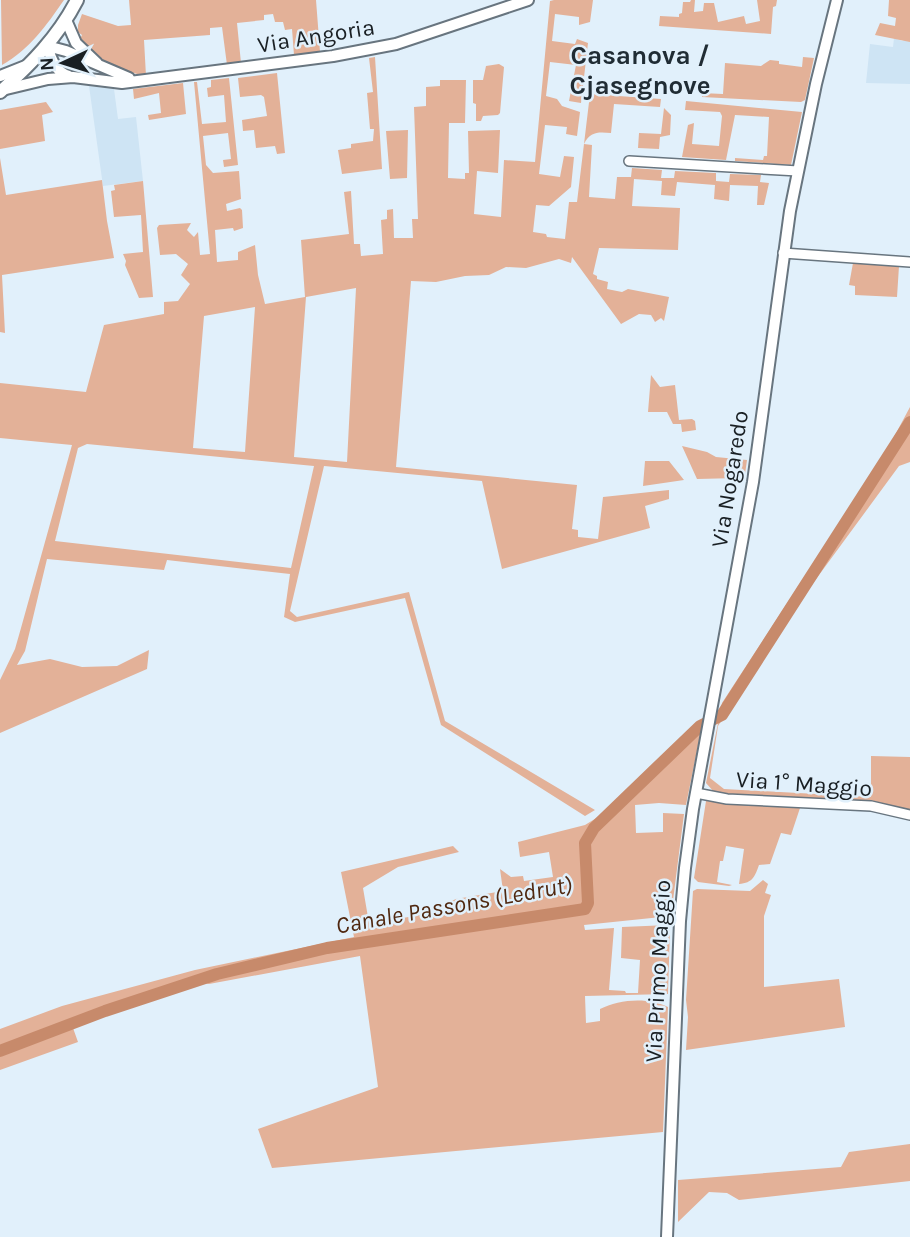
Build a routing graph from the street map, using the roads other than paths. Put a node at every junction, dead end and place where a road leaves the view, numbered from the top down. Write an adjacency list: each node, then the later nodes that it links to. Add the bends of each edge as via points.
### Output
1 (77, 0): 4 (main road)
2 (528, 0): 10 (street, Via Angoria, via 396,44)
3 (837, 0): 13 (street, Via Nogaredo)
4 (66, 20): 5 (main road); 7 (street, Via Angoria, via 76,43)
5 (47, 46): 6 (main road); 7 (street, Via Angoria); 9 (street, via 56,67)
6 (30, 64): 8 (street); 11 (main road)
7 (101, 67): 10 (street, Via Angoria)
8 (0, 76)
9 (73, 77): 10 (street, Via Angoria); 11 (street, Via Angoria)
10 (145, 81)
11 (1, 91)
12 (629, 161): 13 (street)
13 (797, 172): 14 (street, Via Nogaredo)
14 (783, 253): 15 (street); 16 (street, Via Nogaredo, via 753,482)
15 (910, 262)
16 (710, 719): 17 (street, Via Primo Maggio)
17 (696, 793): 18 (street, Via 1° Maggio, via 727,799 871,806); 19 (street, Via Primo Maggio, via 680,921)
18 (910, 815)
19 (667, 1237)

